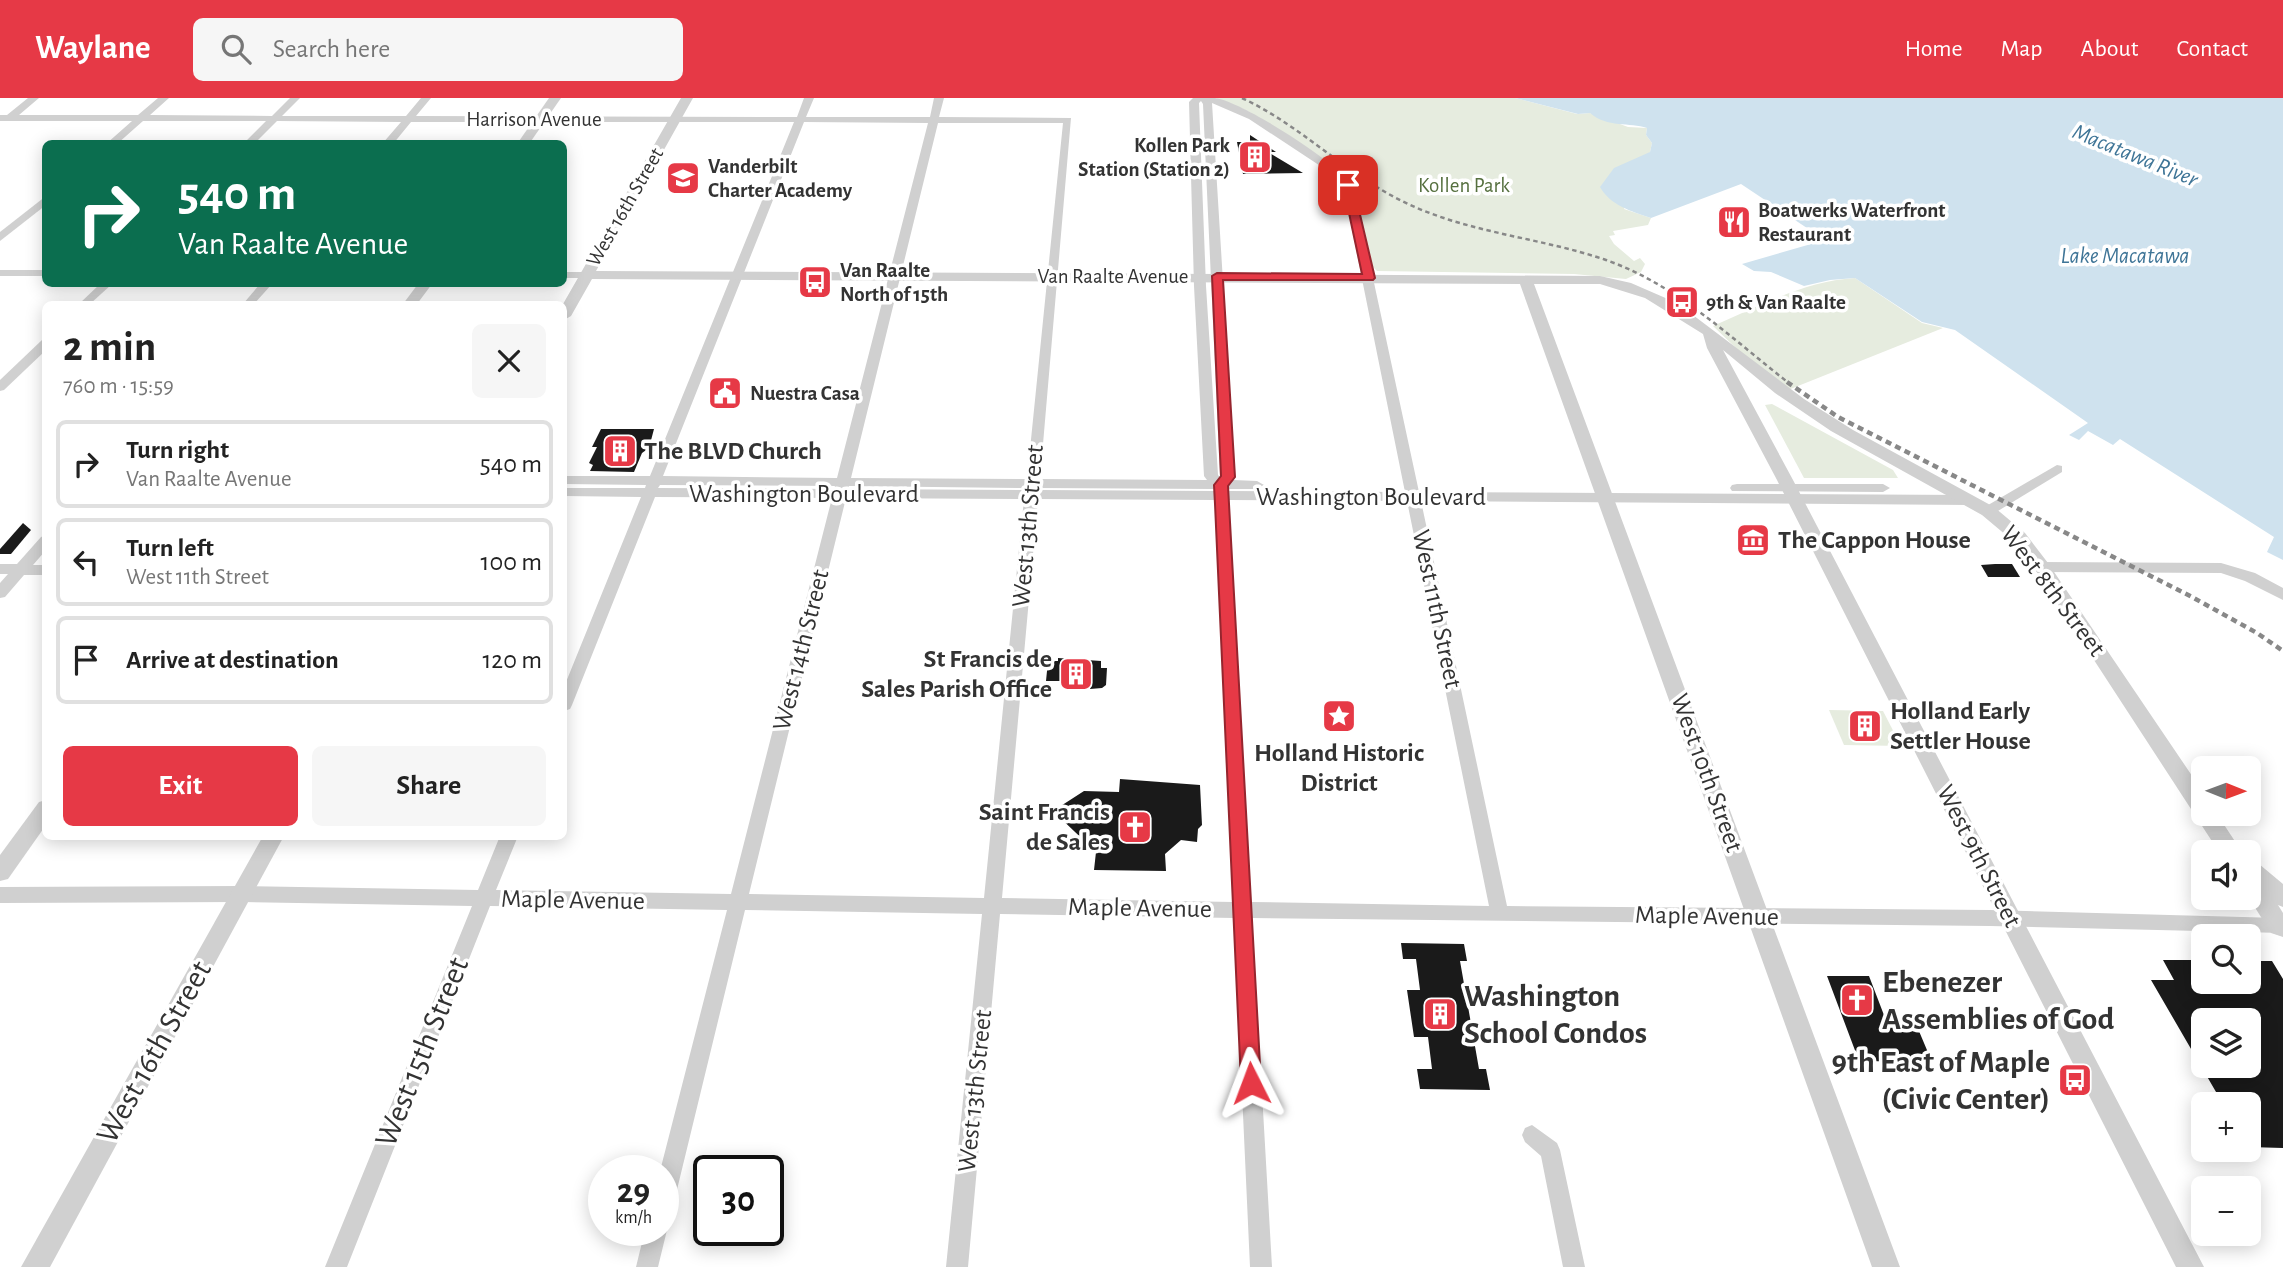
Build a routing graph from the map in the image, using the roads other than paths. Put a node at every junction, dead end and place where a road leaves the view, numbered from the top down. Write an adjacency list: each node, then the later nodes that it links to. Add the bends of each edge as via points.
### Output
1 (34, 98): 14 (street)
2 (164, 98): 10 (street)
3 (295, 98): 11 (street)
4 (426, 98): 12 (street)
5 (555, 98): 13 (street)
6 (687, 98): 15 (street, West 16th Street)
7 (810, 98): 16 (street)
8 (939, 98): 17 (street, West 14th Street)
9 (1204, 98): 32 (street, via 1194,102); 33 (street, via 1208,104); 34 (street, West 11th Street, via 1252,117 1346,181)
10 (141, 118): 11 (street, Harrison Avenue); 14 (street, Harrison Avenue); 19 (street)
11 (274, 118): 12 (street, Harrison Avenue); 20 (street)
12 (408, 119): 13 (street, Harrison Avenue); 21 (street)
13 (540, 119): 15 (street, Harrison Avenue); 22 (street)
14 (3, 120)
15 (675, 120): 16 (street, Harrison Avenue); 28 (street, West 16th Street)
16 (800, 120): 17 (street, Harrison Avenue); 29 (street)
17 (933, 120): 18 (street, Harrison Avenue); 30 (street, West 14th Street)
18 (1068, 120): 31 (street, West 13th Street)
19 (116, 140)
20 (252, 140)
21 (390, 140)
22 (526, 140)
23 (42, 202): 24 (street)
24 (0, 238)
25 (0, 273): 26 (street)
26 (42, 273)
27 (567, 275): 28 (street, Van Raalte Avenue)
28 (586, 275): 29 (street, Van Raalte Avenue); 41 (street, West 16th Street)
29 (737, 275): 30 (street, Van Raalte Avenue); 48 (street)
30 (894, 275): 31 (street, Van Raalte Avenue); 49 (street, West 14th Street)
31 (1051, 276): 32 (street, Van Raalte Avenue); 51 (street, West 13th Street)
32 (1200, 276): 33 (street, Van Raalte Avenue); 52 (street, via 1211,476)
33 (1217, 276): 34 (street, Van Raalte Avenue); 52 (street, via 1228,477)
34 (1369, 278): 35 (street, Van Raalte Avenue); 53 (street, West 11th Street)
35 (1525, 279): 38 (street, Van Raalte Avenue, via 1600,280); 55 (street, West 10th Street)
36 (103, 287): 39 (street)
37 (264, 287): 40 (street)
38 (1659, 297): 42 (street)
39 (87, 301)
40 (251, 301)
41 (567, 310)
42 (1710, 333): 45 (street, West 8th Street); 45 (street, West 9th Street, via 1714,348)
43 (42, 347): 44 (street)
44 (0, 387)
45 (1758, 394): 50 (street, West 8th Street, via 1847,433); 56 (street, West 9th Street)
46 (2056, 469): 58 (street)
47 (567, 480): 48 (street, Washington Boulevard)
48 (652, 487): 49 (street, Washington Boulevard); 54 (street, Washington Boulevard); 66 (street)
49 (841, 488): 51 (street, Washington Boulevard); 78 (street, West 14th Street)
50 (1948, 489): 56 (street, Washington Boulevard); 57 (street, West 8th Street)
51 (1032, 490): 52 (street, Washington Boulevard); 79 (street, West 13th Street)
52 (1221, 491): 53 (street, Washington Boulevard); 80 (street)
53 (1413, 491): 55 (street, Washington Boulevard); 81 (street, West 11th Street)
54 (567, 492)
55 (1603, 492): 56 (street, Washington Boulevard); 82 (street, West 10th Street)
56 (1793, 494): 57 (street, Washington Boulevard); 83 (street, West 9th Street)
57 (1969, 500): 58 (street, West 8th Street)
58 (1988, 511): 60 (street, West 8th Street, via 2019,537)
59 (42, 544): 62 (street)
60 (2042, 568): 65 (street, via 2221,568); 67 (street, West 8th Street)
61 (0, 569): 62 (street)
62 (20, 569): 63 (street); 64 (street)
63 (42, 570)
64 (0, 593)
65 (2283, 595)
66 (567, 698)
67 (2191, 791)
68 (42, 814): 71 (street)
69 (272, 840): 73 (street, West 16th Street)
70 (507, 840): 77 (street, West 15th Street)
71 (0, 872)
72 (2261, 879): 76 (street)
73 (242, 894): 74 (street, Maple Avenue); 77 (street, Maple Avenue); 88 (street, West 16th Street)
74 (0, 895)
75 (2261, 897): 84 (street)
76 (2283, 897)
77 (484, 898): 78 (street, Maple Avenue); 89 (street, West 15th Street)
78 (738, 902): 79 (street, Maple Avenue); 86 (street, West 14th Street)
79 (993, 904): 80 (street, Maple Avenue); 91 (street, West 13th Street)
80 (1242, 910): 81 (street, Maple Avenue); 92 (street)
81 (1500, 914): 82 (street, Maple Avenue)
82 (1760, 916): 83 (street, Maple Avenue); 94 (street, West 10th Street)
83 (2012, 921): 84 (street, Maple Avenue); 95 (street, West 9th Street)
84 (2281, 926)
85 (1532, 1135): 93 (street, via 1550,1150)
86 (675, 1155)
87 (652, 1246): 90 (street)
88 (35, 1267)
89 (336, 1267)
90 (647, 1267)
91 (957, 1267)
92 (1261, 1267)
93 (1574, 1267)
94 (1886, 1267)
95 (2190, 1267)

